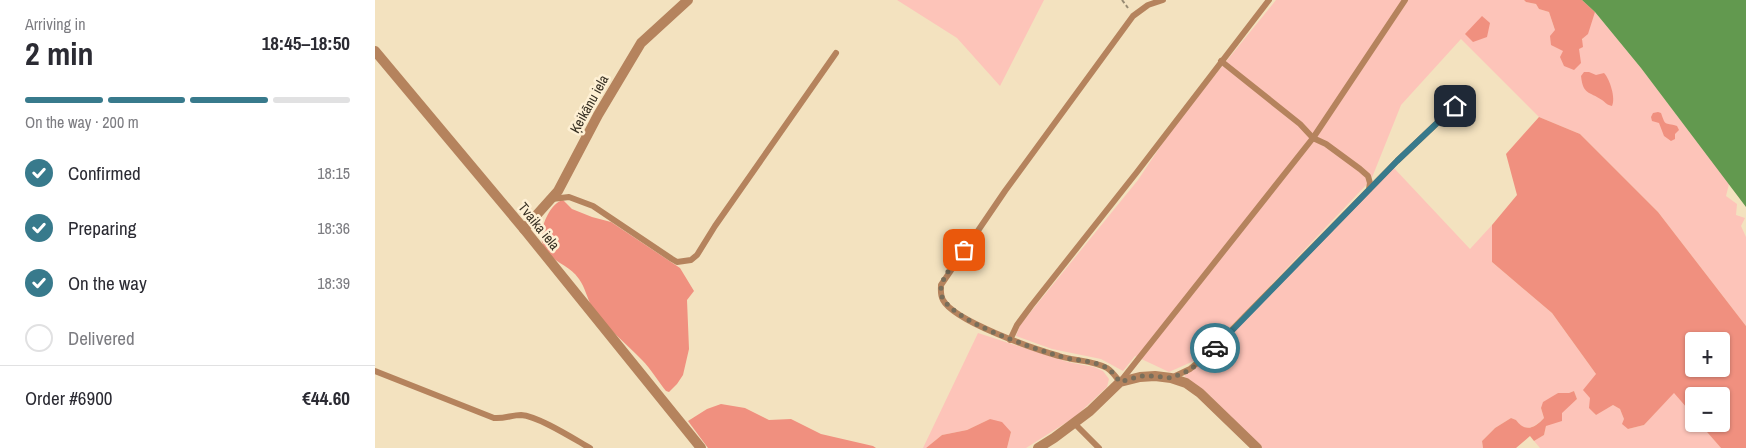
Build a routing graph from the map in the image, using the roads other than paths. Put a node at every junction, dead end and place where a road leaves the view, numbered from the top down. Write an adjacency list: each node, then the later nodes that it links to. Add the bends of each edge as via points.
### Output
1 (688, 0): 11 (street, Ķeikānu iela, via 641,42 597,115 558,192)
2 (1163, 0): 13 (lane, via 1148,5 1133,16 943,280 940,292 949,308)
3 (1269, 0): 7 (lane)
4 (1405, 0): 9 (lane)
5 (375, 51): 12 (street, Tvaika iela)
6 (836, 53): 11 (lane, via 691,260 672,260 576,198 563,196)
7 (1221, 61): 9 (lane); 13 (lane, via 1031,306)
8 (1455, 106): 10 (lane)
9 (1313, 138): 10 (lane, via 1327,144 1368,176); 16 (lane)
10 (1369, 189): 15 (lane, via 1209,353 1190,370)
11 (551, 199): 12 (street, Ķeikānu iela)
12 (524, 229): 19 (street, Tvaika iela)
13 (1010, 340): 16 (lane, via 1060,357 1098,364)
14 (375, 371): 18 (lane, via 494,418 522,415 534,418)
15 (1171, 378): 16 (street, via 1140,376); 22 (street, via 1200,393)
16 (1120, 382): 17 (street)
17 (1074, 424): 20 (street); 21 (lane)
18 (590, 448)
19 (701, 448)
20 (1038, 448)
21 (1099, 448)
22 (1257, 448)

